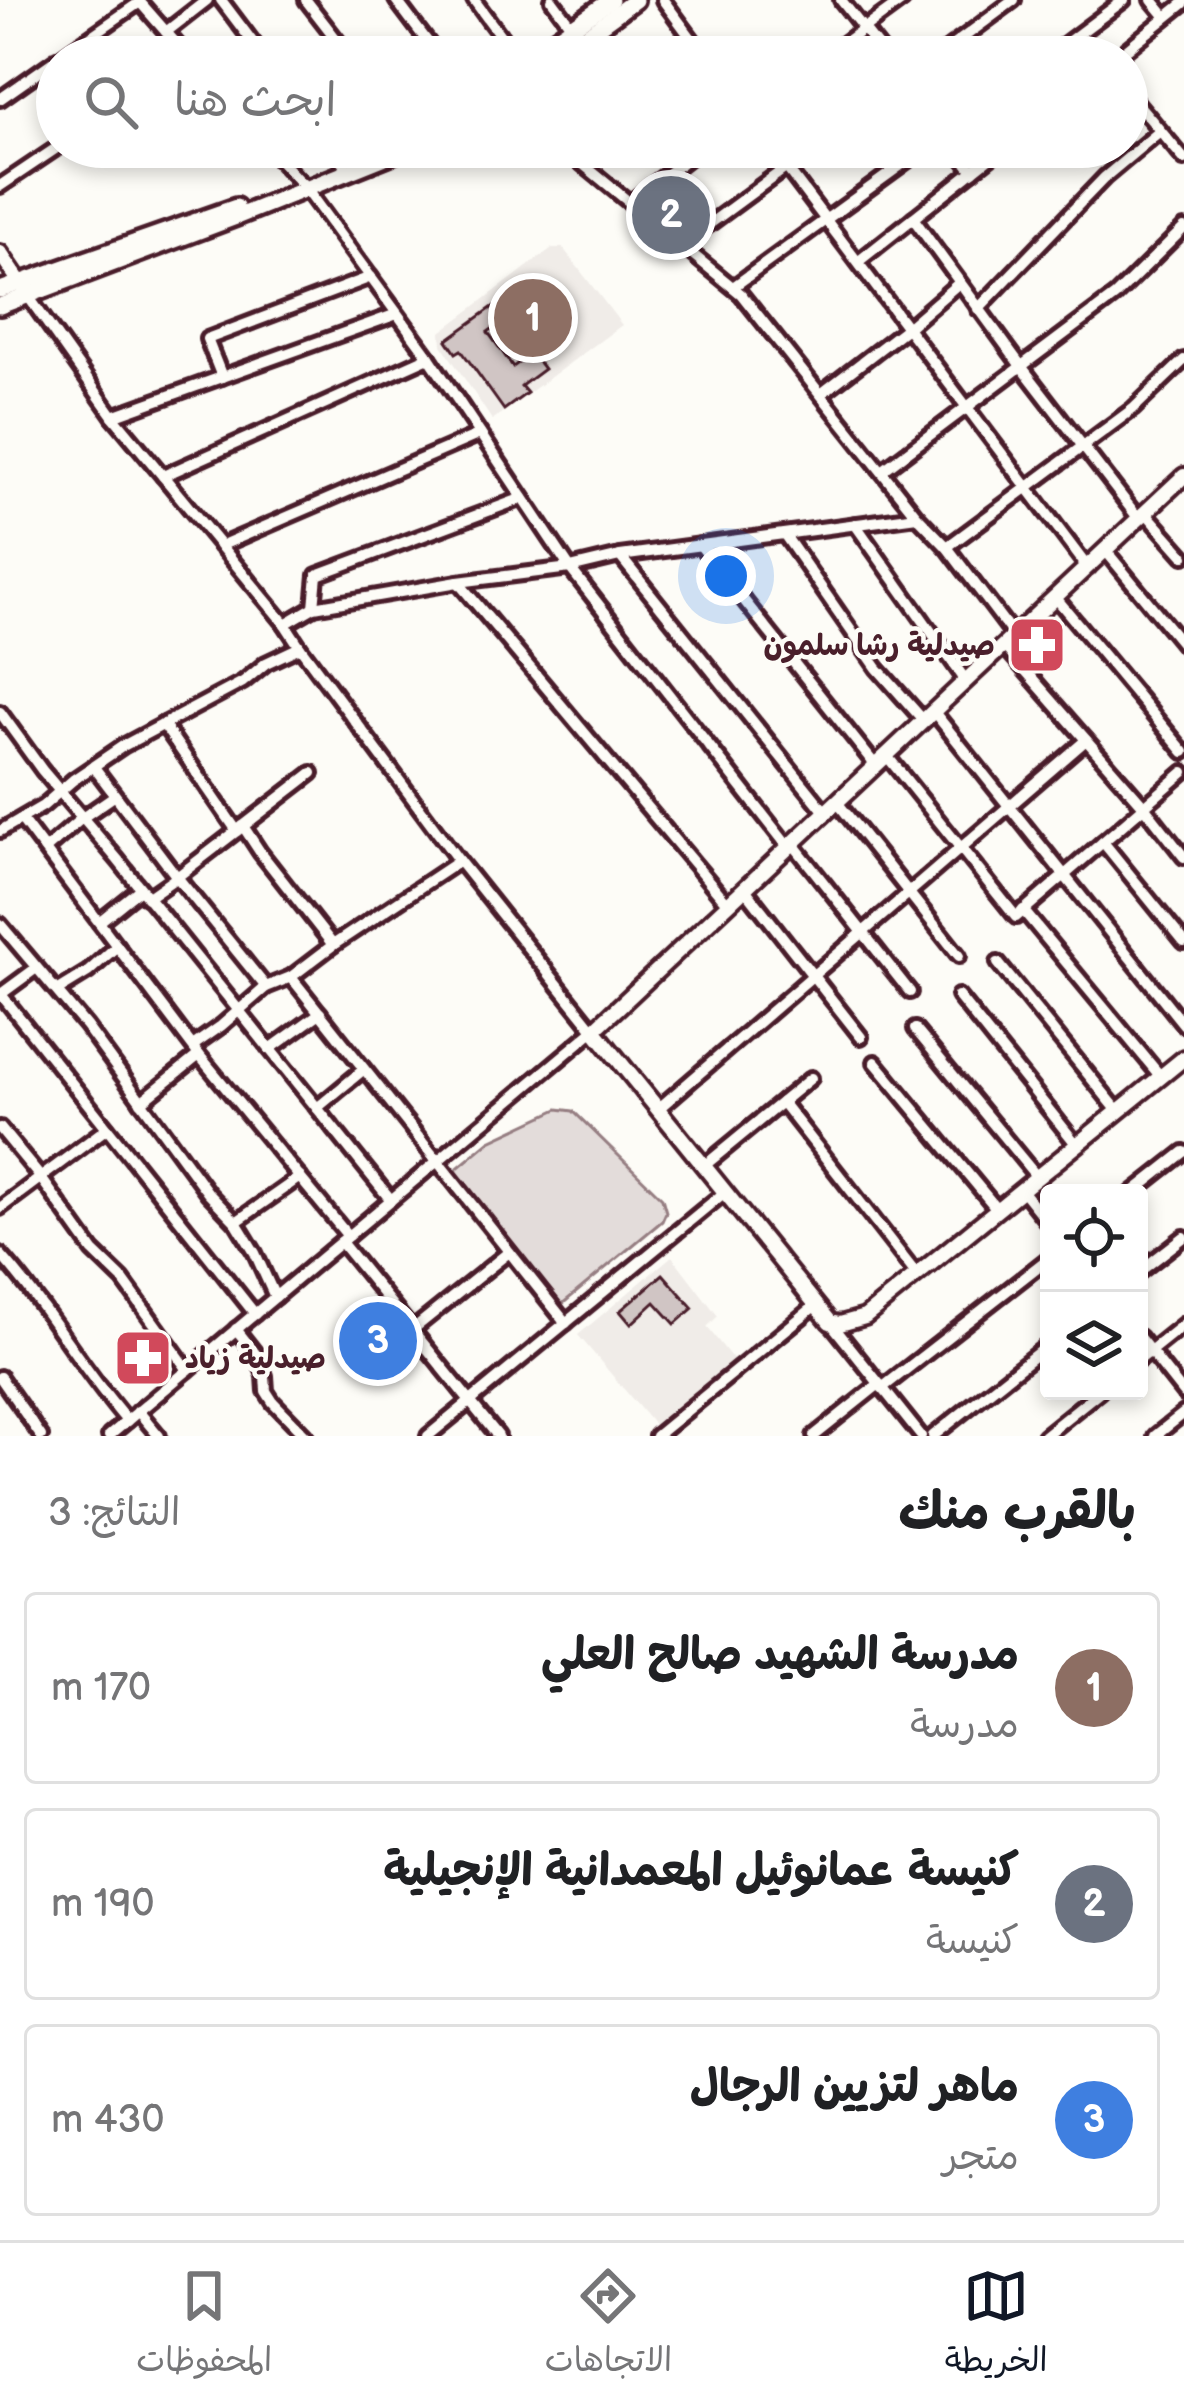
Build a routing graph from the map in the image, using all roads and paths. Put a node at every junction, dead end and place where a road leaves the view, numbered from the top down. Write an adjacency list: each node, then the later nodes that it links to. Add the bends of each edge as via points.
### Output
1 (207, 0): 19 (street)
2 (220, 0): 22 (street)
3 (306, 0): 23 (street)
4 (396, 0): 24 (street)
5 (474, 0): 25 (street)
6 (552, 0): 17 (street)
7 (610, 0): 17 (main road)
8 (635, 0): 27 (main road)
9 (664, 0): 28 (street)
10 (841, 0): 18 (street)
11 (903, 0): 18 (street)
12 (1014, 0): 31 (street)
13 (1124, 0): 32 (street)
14 (1152, 0): 16 (street)
15 (139, 1): 19 (street); 20 (street)
16 (1178, 11): 33 (street)
17 (572, 27): 26 (main road)
18 (863, 29): 29 (street); 30 (street)
19 (166, 32): 21 (street)
20 (90, 36)
21 (170, 36)
22 (248, 36)
23 (334, 36)
24 (423, 36)
25 (501, 36)
26 (559, 36)
27 (585, 36)
28 (690, 36)
29 (854, 36)
30 (869, 36)
31 (965, 36)
32 (1076, 36)
33 (1145, 36)
34 (36, 74): 35 (street)
35 (0, 99)
36 (1148, 117): 37 (street)
37 (1160, 131): 38 (street); 39 (street)
38 (1148, 141)
39 (1184, 159)
40 (36, 162): 54 (street)
41 (287, 168): 53 (street)
42 (336, 168): 53 (main road)
43 (349, 168): 53 (main road)
44 (591, 168): 55 (street)
45 (676, 168): 55 (street)
46 (785, 168): 59 (street)
47 (787, 168): 57 (street)
48 (897, 168): 57 (street)
49 (972, 168): 52 (street)
50 (978, 168): 52 (street)
51 (1116, 168): 68 (street)
52 (974, 171): 56 (street)
53 (302, 184): 62 (street); 65 (main road)
54 (0, 186)
55 (631, 203): 59 (street)
56 (913, 218): 61 (street); 63 (street)
57 (826, 220): 61 (street); 64 (street)
58 (1184, 228): 73 (street, via 1115,296)
59 (681, 245): 64 (street)
60 (0, 253): 65 (street)
61 (859, 261): 70 (street)
62 (371, 278): 69 (street); 74 (street, via 207,339)
63 (959, 283): 68 (street); 70 (street)
64 (733, 287): 75 (street)
65 (24, 289): 66 (main road); 67 (main road); 77 (street)
66 (0, 290)
67 (0, 306)
68 (978, 309): 73 (street)
69 (397, 314): 71 (street); 74 (street)
70 (908, 327): 75 (street); 76 (street)
71 (429, 357): 78 (street); 81 (street)
72 (1184, 360): 79 (street)
73 (1021, 366): 76 (street); 79 (street)
74 (222, 376): 77 (street)
75 (821, 394): 80 (street)
76 (967, 405): 80 (street); 83 (street)
77 (113, 416): 81 (street)
78 (480, 434): 84 (street); 90 (street)
79 (1083, 447): 83 (street); 86 (street)
80 (882, 471): 85 (street)
81 (163, 476): 90 (street)
82 (1184, 476): 86 (street)
83 (1028, 488): 91 (street); 96 (street)
84 (523, 498): 95 (street); 99 (street, via 316,575)
85 (917, 516): 87 (street); 91 (street)
86 (1142, 516): 92 (street); 94 (street)
87 (854, 524): 88 (street); 104 (street)
88 (784, 534): 89 (street); 106 (street, via 877,668)
89 (700, 545): 93 (street); 110 (street)
90 (220, 546): 100 (street)
91 (947, 547): 101 (street)
92 (1106, 551): 96 (street); 102 (street)
93 (620, 556): 95 (street); 118 (street)
94 (1184, 556)
95 (570, 568): 97 (street); 124 (street)
96 (1088, 568): 98 (street)
97 (458, 582): 99 (street); 135 (street)
98 (1056, 598): 101 (street); 109 (street)
99 (314, 607): 100 (street)
100 (285, 624): 103 (street)
101 (1009, 641): 104 (street); 108 (street)
102 (1184, 646)
103 (300, 647): 107 (street); 128 (street)
104 (967, 681): 106 (street)
105 (0, 712): 114 (street)
106 (929, 716): 110 (street); 116 (street)
107 (163, 724): 111 (street); 121 (street)
108 (1086, 740): 116 (street); 117 (street)
109 (1184, 752)
110 (882, 761): 118 (street); 125 (street)
111 (94, 767): 114 (street); 115 (street)
112 (1184, 772): 117 (street)
113 (312, 773): 121 (street)
114 (61, 791): 119 (street); 120 (street)
115 (114, 796): 119 (street); 131 (street)
116 (1010, 806): 125 (street); 130 (street)
117 (1144, 806): 123 (street); 127 (street)
118 (832, 808): 124 (street); 134 (street)
119 (82, 818): 126 (street); 133 (street)
120 (22, 820): 122 (street); 126 (street)
121 (240, 829): 131 (street); 141 (street)
122 (0, 831)
123 (1103, 842): 130 (street); 140 (street)
124 (791, 846): 132 (street); 139 (street)
125 (961, 848): 134 (street); 136 (street, via 1016,917)
126 (49, 856): 129 (street); 137 (street)
127 (1184, 857)
128 (459, 861): 141 (street); 157 (street)
129 (40, 871)
130 (1064, 875): 136 (street); 155 (street)
131 (177, 877): 133 (street); 148 (street)
132 (745, 889): 135 (street); 146 (street)
133 (143, 893): 137 (street); 153 (street)
134 (909, 893): 139 (street); 143 (street)
135 (728, 904): 157 (street)
136 (1023, 910): 164 (street)
137 (99, 922): 142 (street)
138 (1, 929): 145 (street)
139 (863, 933): 146 (street); 150 (street)
140 (1184, 942)
141 (333, 945): 147 (street)
142 (117, 946): 149 (street); 160 (street)
143 (959, 956)
144 (998, 963): 170 (street)
145 (35, 969): 149 (street); 151 (street)
146 (813, 976): 158 (street); 169 (street)
147 (291, 977): 148 (street); 154 (street)
148 (266, 987): 153 (street)
149 (57, 991): 166 (street)
150 (910, 992)
151 (0, 993): 172 (street)
152 (958, 996): 173 (street)
153 (240, 1011): 159 (street); 160 (street)
154 (320, 1012): 159 (street); 163 (street)
155 (1184, 1025)
156 (915, 1029): 178 (street)
157 (594, 1030): 169 (street); 175 (street)
158 (861, 1037)
159 (270, 1048): 168 (street)
160 (196, 1050): 166 (street); 177 (street)
161 (1184, 1058): 164 (street)
162 (875, 1063): 185 (street)
163 (363, 1070): 168 (street); 175 (street)
164 (1161, 1077): 170 (street)
165 (811, 1078): 167 (street)
166 (141, 1102): 187 (street)
167 (782, 1102): 176 (street); 194 (street)
168 (317, 1108): 183 (street)
169 (658, 1109): 176 (street)
170 (1118, 1111): 173 (street)
171 (0, 1128): 179 (street)
172 (107, 1128): 179 (street); 197 (street)
173 (1077, 1145): 178 (street)
174 (1184, 1153): 180 (street)
175 (436, 1162): 183 (street); 190 (street)
176 (704, 1166): 182 (street)
177 (300, 1177): 187 (street); 189 (street)
178 (1037, 1177): 181 (street)
179 (41, 1178): 184 (street); 206 (street)
180 (1144, 1184)
181 (1022, 1190): 185 (street); 186 (street)
182 (725, 1192): 196 (street); 199 (street)
183 (391, 1200): 189 (street)
184 (0, 1208)
185 (998, 1209): 194 (street)
186 (1040, 1213)
187 (236, 1222): 195 (street)
188 (1184, 1237): 193 (street)
189 (345, 1239): 195 (street); 202 (street)
190 (509, 1252): 199 (street); 202 (street)
191 (0, 1254): 214 (street)
192 (1040, 1265): 208 (street)
193 (1148, 1266)
194 (917, 1275): 198 (street, via 865,1317)
195 (275, 1297): 197 (street)
196 (816, 1305): 198 (street); 221 (street)
197 (255, 1314): 201 (street)
198 (830, 1322): 208 (street)
199 (566, 1323): 211 (street)
200 (1184, 1324): 205 (street)
201 (236, 1329): 206 (street); 218 (street, via 258,1357 273,1402)
202 (412, 1330): 211 (street)
203 (1148, 1348): 205 (street)
204 (1040, 1351): 224 (street)
205 (1150, 1351): 209 (street)
206 (188, 1370): 212 (street)
207 (0, 1377): 215 (street)
208 (881, 1386): 222 (street); 223 (street)
209 (1184, 1394)
210 (1089, 1400): 225 (street)
211 (470, 1402): 219 (street); 220 (street)
212 (138, 1411): 214 (street); 217 (street)
213 (1184, 1413): 226 (street)
214 (127, 1421): 216 (street)
215 (41, 1436)
216 (109, 1436)
217 (159, 1436)
218 (306, 1436)
219 (428, 1436)
220 (498, 1436)
221 (656, 1436)
222 (814, 1436)
223 (921, 1436)
224 (934, 1436)
225 (1044, 1436)
226 (1155, 1436)

